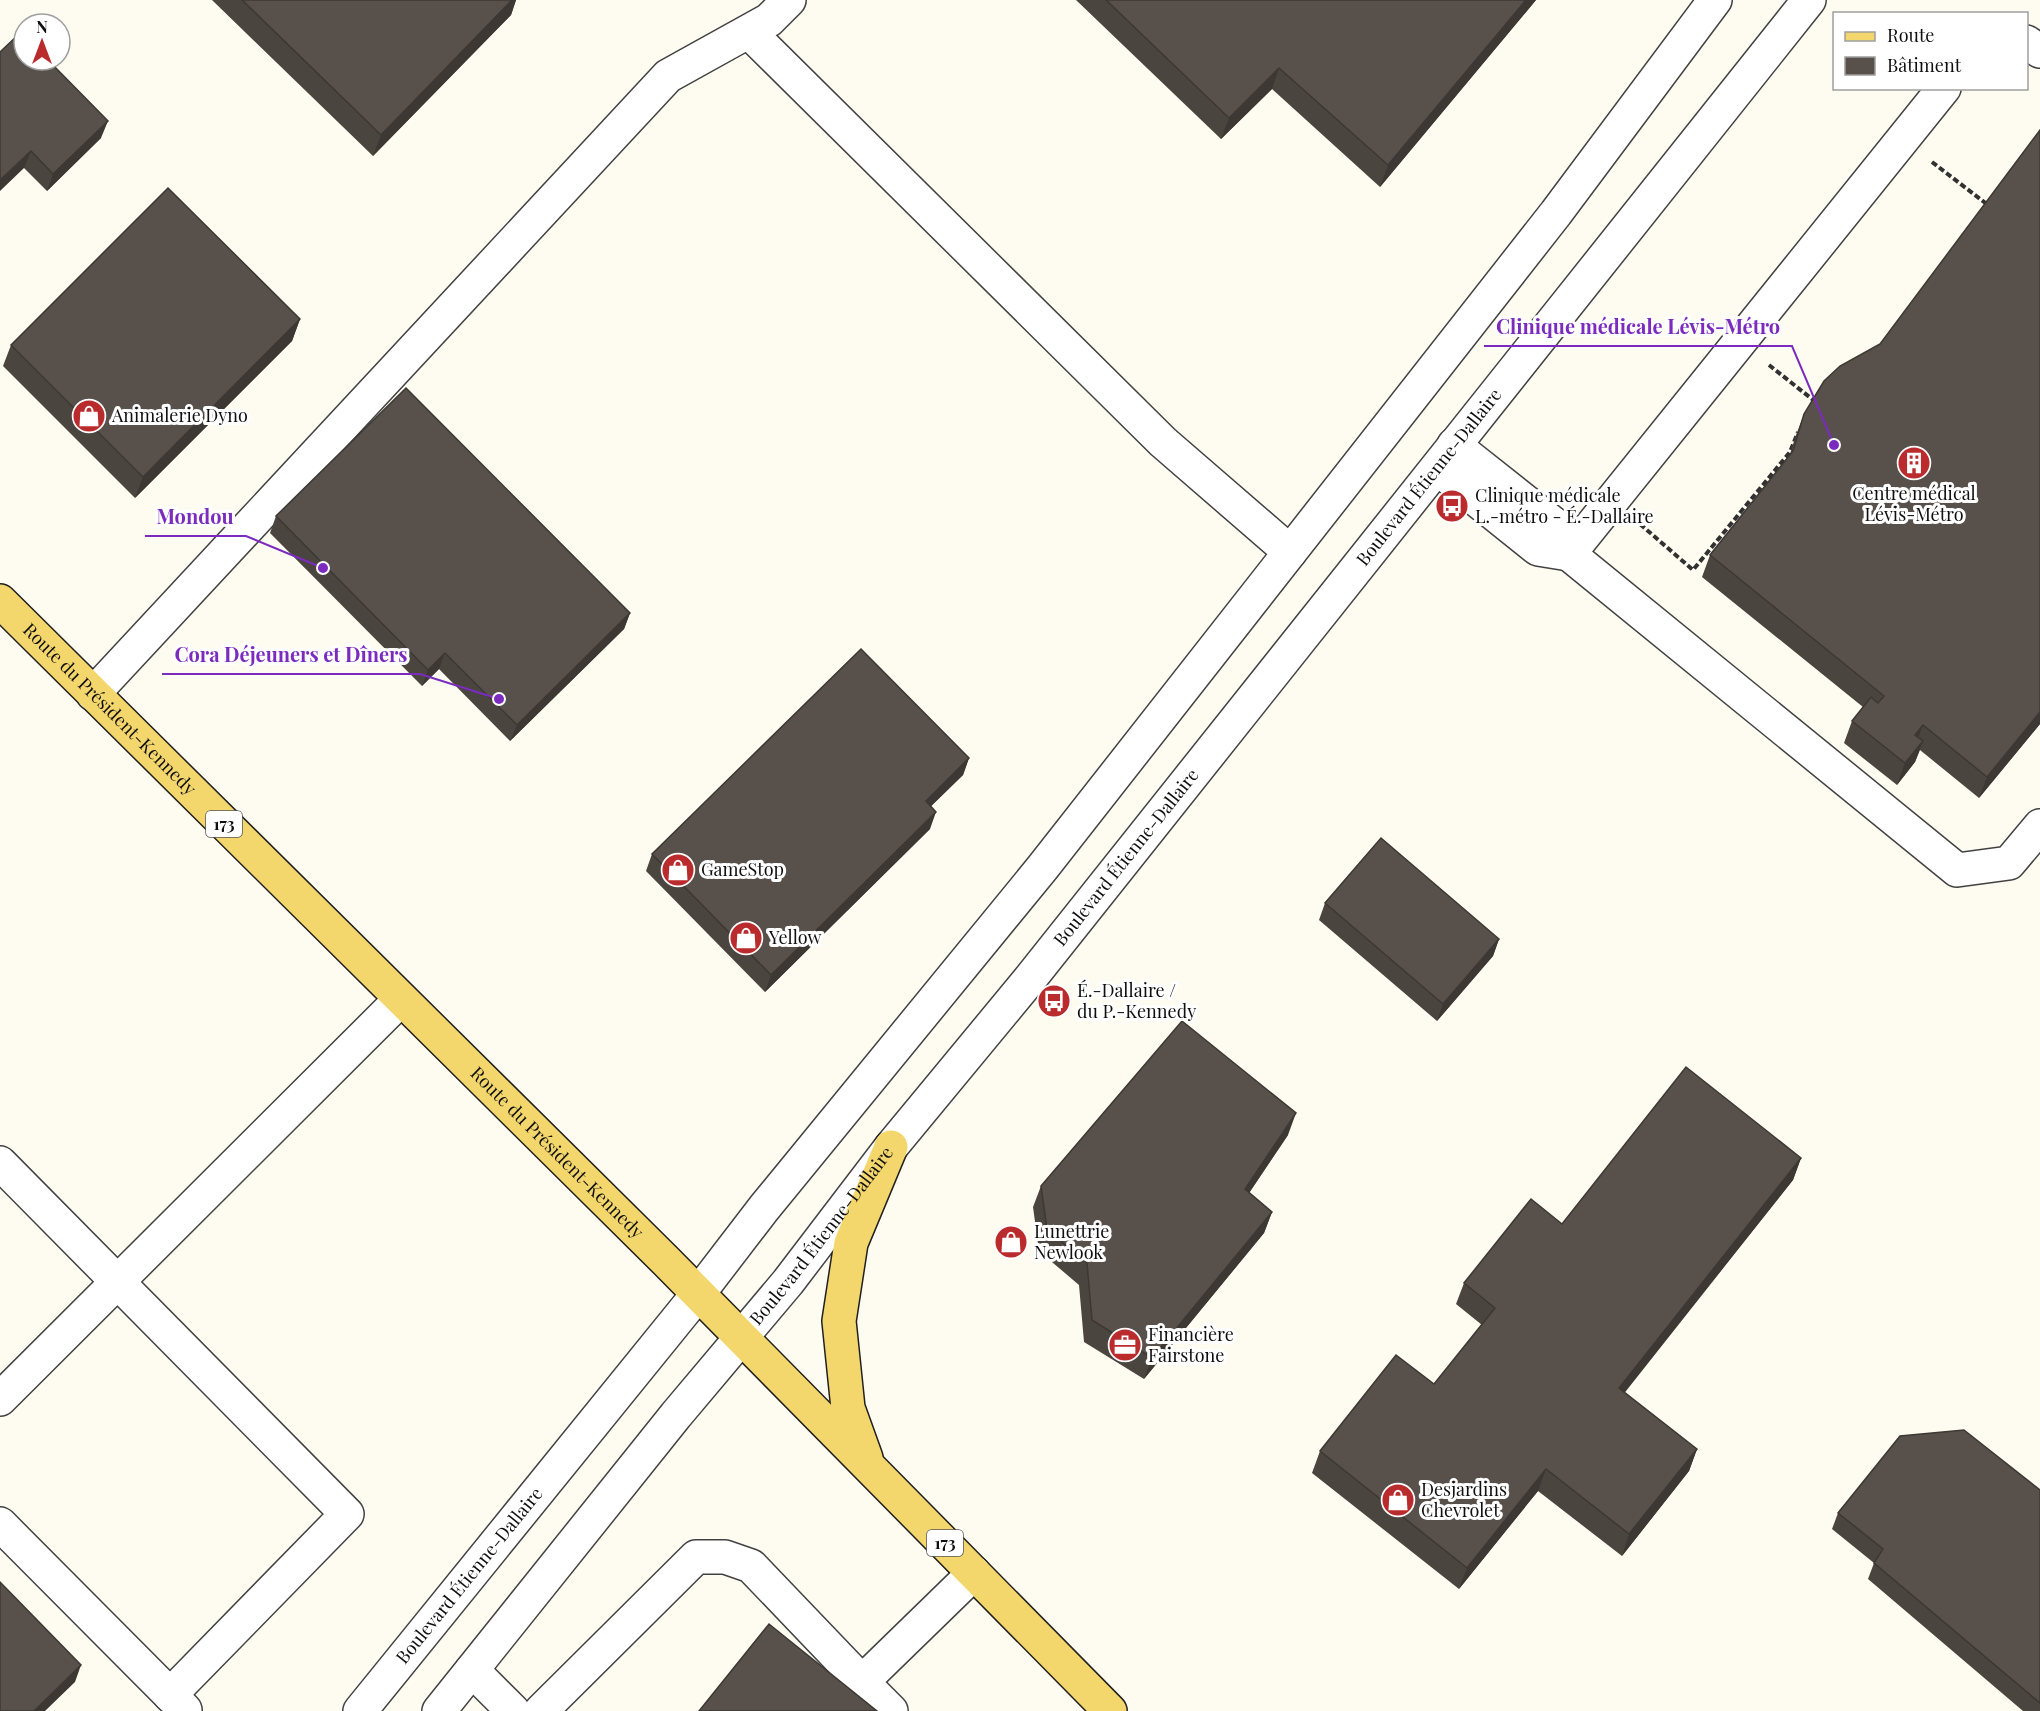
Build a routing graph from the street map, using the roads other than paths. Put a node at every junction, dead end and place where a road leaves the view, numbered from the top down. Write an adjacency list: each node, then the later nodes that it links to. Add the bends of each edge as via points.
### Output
1 (789, 0): 4 (street, via 770,20)
2 (1715, 0): 7 (street, Boulevard Étienne-Dallaire, via 1556,213)
3 (1809, 0): 6 (street, Boulevard Étienne-Dallaire)
4 (749, 32): 7 (street, via 1163,442); 10 (street, via 668,76)
5 (1942, 90): 8 (street)
6 (1446, 456): 8 (street, via 1538,549); 13 (street, Boulevard Étienne-Dallaire, via 1029,980)
7 (1290, 552): 16 (street, Boulevard Étienne-Dallaire)
8 (1569, 554): 11 (street, via 1956,870 2009,863)
9 (0, 601): 10 (main road, Route du Président-Kennedy / 173)
10 (93, 694): 12 (main road, Route du Président-Kennedy / 173)
11 (2040, 826)
12 (401, 999): 15 (street); 16 (main road, Route du Président-Kennedy / 173)
13 (891, 1147): 17 (street, Boulevard Étienne-Dallaire, via 788,1282); 19 (main road, via 851,1243 839,1321 848,1408)
14 (0, 1163): 15 (street)
15 (117, 1282): 18 (street); 24 (street, via 347,1514)
16 (698, 1294): 17 (main road, Route du Président-Kennedy / 173); 26 (street, Boulevard Étienne-Dallaire)
17 (740, 1337): 19 (main road, Route du Président-Kennedy / 173); 22 (street, Boulevard Étienne-Dallaire)
18 (0, 1399)
19 (868, 1465): 21 (main road, Route du Président-Kennedy / 173)
20 (0, 1524): 24 (street)
21 (974, 1573): 23 (street); 25 (main road, Route du Président-Kennedy / 173)
22 (472, 1670): 27 (street, Boulevard Étienne-Dallaire); 28 (street)
23 (862, 1682): 29 (street, via 751,1566 725,1557 696,1557); 30 (street)
24 (178, 1703)
25 (1099, 1707)
26 (360, 1711)
27 (439, 1711)
28 (513, 1711)
29 (541, 1711)
30 (891, 1711)

